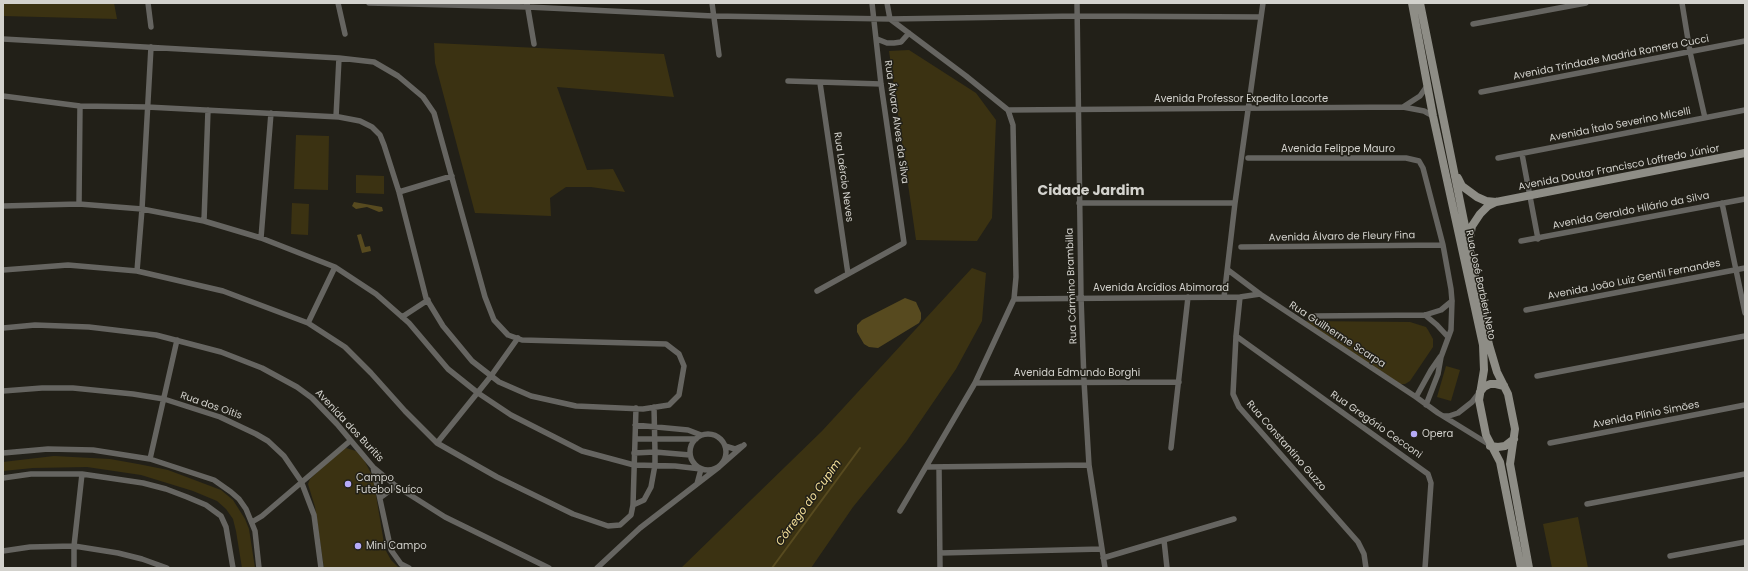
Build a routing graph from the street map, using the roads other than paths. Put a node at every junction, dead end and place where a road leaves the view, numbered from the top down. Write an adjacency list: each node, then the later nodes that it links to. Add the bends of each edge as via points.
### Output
1 (148, 3): 20 (street)
2 (338, 3): 22 (street)
3 (369, 3): 13 (street)
4 (712, 3): 14 (street)
5 (872, 3): 17 (street, Rua Álvaro Alves da Silva)
6 (887, 3): 18 (street)
7 (1077, 3): 15 (street, Rua Cármino Brambilla)
8 (1263, 3): 16 (street)
9 (1412, 3): 34 (main road, Rua José Barbieri Neto)
10 (1420, 3): 53 (main road, Rua José Barbieri Neto)
11 (1586, 3): 19 (street)
12 (1682, 3): 28 (street)
13 (528, 5): 14 (street); 26 (street)
14 (713, 16): 17 (street); 29 (street)
15 (1078, 16): 16 (street); 18 (street); 41 (street, Rua Cármino Brambilla)
16 (1261, 16): 40 (street)
17 (875, 19): 18 (street); 24 (street, Rua Álvaro Alves da Silva)
18 (890, 19): 21 (street)
19 (1473, 24)
20 (151, 27)
21 (909, 33): 24 (street, via 902,42 887,43); 43 (street)
22 (344, 34)
23 (3, 39): 27 (street)
24 (877, 39): 33 (street, Rua Álvaro Alves da Silva)
25 (1745, 41): 28 (street, Avenida Trindade Madrid Romera Cucci)
26 (534, 44)
27 (151, 47): 30 (street); 38 (street)
28 (1690, 52): 35 (street, Avenida Trindade Madrid Romera Cucci); 48 (street)
29 (719, 55)
30 (339, 58): 47 (street); 54 (street, via 374,62 398,76 423,97 434,113)
31 (788, 81): 32 (street)
32 (820, 83): 33 (street); 78 (street, Rua Laércio Neves)
33 (881, 84): 78 (street, Rua Álvaro Alves da Silva, via 904,243)
34 (1427, 86): 39 (street, via 1420,96); 46 (main road, Rua José Barbieri Neto)
35 (1481, 92)
36 (3, 96): 37 (street)
37 (80, 106): 38 (street); 62 (street)
38 (147, 107): 42 (street); 64 (street)
39 (1403, 107): 40 (street, Avenida Professor Expedito Lacorte); 46 (street, Avenida Professor Expedito Lacorte, via 1424,111)
40 (1249, 108): 41 (street, Avenida Professor Expedito Lacorte); 60 (street)
41 (1078, 109): 43 (street, Avenida Professor Expedito Lacorte); 59 (street, Rua Cármino Brambilla)
42 (208, 110): 45 (street); 65 (street)
43 (1008, 110): 85 (street, via 1014,125)
44 (1745, 110): 48 (street, Avenida Ítalo Severino Micelli)
45 (271, 114): 47 (street); 66 (street)
46 (1433, 116): 109 (main road, Rua José Barbieri Neto, via 1483,345 1485,360)
47 (336, 117): 55 (street, via 360,121 380,135)
48 (1705, 118): 50 (street, Avenida Ítalo Severino Micelli)
49 (1745, 153): 56 (main road, Avenida Doutor Francisco Loffredo Júnior)
50 (1522, 154): 52 (street, Avenida Ítalo Severino Micelli); 56 (street)
51 (1248, 158): 70 (street, Avenida Felippe Mauro, via 1406,158 1419,161)
52 (1498, 158)
53 (1454, 172): 58 (main road, Avenida Doutor Francisco Loffredo Júnior, via 1462,186 1470,192 1486,201); 69 (main road, Rua José Barbieri Neto)
54 (452, 176): 55 (street); 97 (street, via 494,320 508,335)
55 (399, 192): 86 (street)
56 (1530, 196): 58 (main road, Avenida Doutor Francisco Loffredo Júnior); 67 (street)
57 (1745, 199): 61 (street, Avenida Geraldo Hilário da Silva)
58 (1496, 202): 69 (main road, Avenida Doutor Francisco Loffredo Júnior, via 1488,206 1476,220 1470,232)
59 (1079, 203): 60 (street); 84 (street, Rua Cármino Brambilla)
60 (1235, 203): 76 (street)
61 (1722, 203): 67 (street, Avenida Geraldo Hilário da Silva); 74 (street)
62 (79, 204): 63 (street); 64 (street)
63 (3, 206)
64 (142, 209): 65 (street); 77 (street)
65 (204, 221): 66 (street)
66 (261, 238): 72 (street)
67 (1538, 239): 68 (street, Avenida Geraldo Hilário da Silva)
68 (1521, 241)
69 (1470, 242): 106 (main road, Rua José Barbieri Neto, via 1491,351)
70 (1443, 245): 71 (street, Avenida Álvaro de Fleury Fina); 87 (street)
71 (1241, 247)
72 (335, 267): 92 (street, via 376,294); 93 (street)
73 (1745, 268): 74 (street, Avenida João Luiz Gentil Fernandes)
74 (1736, 269): 88 (street, Avenida João Luiz Gentil Fernandes); 89 (street)
75 (3, 270): 77 (street, via 68,266)
76 (1228, 270): 80 (street, Rua Guilherme Scarpa); 82 (street)
77 (137, 271): 93 (street, via 223,290)
78 (848, 274): 79 (street)
79 (817, 291)
80 (1260, 294): 83 (street, Avenida Arcídios Abimorad); 110 (street, Rua Guilherme Scarpa)
81 (1188, 297): 82 (street, Avenida Arcídios Abimorad); 84 (street, Avenida Arcídios Abimorad); 104 (street)
82 (1224, 297): 83 (street, Avenida Arcídios Abimorad)
83 (1240, 297): 95 (street, Rua Constantino Guzzo)
84 (1081, 298): 85 (street, Avenida Arcídios Abimorad); 103 (street, Rua Cármino Brambilla)
85 (1014, 299): 105 (street)
86 (428, 300): 92 (street); 101 (street, via 444,326 472,361)
87 (1452, 301): 90 (street, via 1441,310); 98 (street)
88 (1526, 310)
89 (1745, 313)
90 (1425, 315): 91 (street); 98 (street)
91 (1314, 316)
92 (402, 317): 108 (street, via 448,369)
93 (308, 323): 124 (street, via 345,347)
94 (3, 328): 99 (street, Avenida dos Buritis, via 35,325 89,327)
95 (1236, 336): 173 (street, Rua Constantino Guzzo, via 1234,394 1239,407 1358,542 1364,554); 174 (street, Rua Gregório Cecconi, via 1427,472 1431,483)
96 (1745, 336): 102 (street)
97 (518, 338): 101 (street); 114 (street, via 666,344 679,354 684,366 682,379 679,394 669,405)
98 (1448, 338): 100 (street)
99 (177, 340): 111 (street); 123 (street, Avenida dos Buritis, via 238,358 297,387 325,410)
100 (1441, 357): 110 (street, via 1430,370); 112 (street, via 1438,374)
101 (491, 376): 108 (street); 115 (street, via 531,396 576,406)
102 (1537, 376)
103 (1084, 381): 104 (street, Avenida Edmundo Borghi); 105 (street, Avenida Edmundo Borghi); 136 (street, Rua Cármino Brambilla)
104 (1179, 382): 128 (street)
105 (975, 383): 139 (street)
106 (1504, 386): 109 (main road, via 1490,384); 122 (main road, Rua José Barbieri Neto, via 1514,422)
107 (3, 391): 111 (street, Rua dos Oitis, via 73,388 107,390)
108 (478, 393): 124 (street); 134 (street, via 511,415 582,451)
109 (1480, 393): 116 (street, via 1458,413 1449,416); 127 (main road, Rua José Barbieri Neto, via 1479,400)
110 (1416, 397): 112 (street, Rua Guilherme Scarpa)
111 (164, 399): 133 (street); 145 (street, Rua dos Oitis, via 220,418 256,434 284,456)
112 (1426, 405): 116 (street, Rua Guilherme Scarpa)
113 (1745, 405): 125 (street, Avenida Plínio Simões)
114 (654, 407): 115 (street); 118 (street)
115 (636, 408): 117 (street)
116 (1438, 413): 127 (street, Rua Guilherme Scarpa)
117 (635, 425): 118 (street); 120 (street)
118 (655, 427): 119 (street, via 688,430); 121 (street)
119 (698, 437): 121 (street); 126 (street, via 713,434 723,441); 132 (street, via 692,443)
120 (635, 439): 121 (street); 131 (street)
121 (656, 439): 129 (street)
122 (1514, 439): 127 (main road, via 1505,446); 176 (main road, Rua José Barbieri Neto, via 1510,464)
123 (350, 441): 137 (street, Avenida dos Buritis); 145 (street)
124 (437, 443): 150 (street, via 497,477 574,514 608,526 620,525 631,515)
125 (1550, 443)
126 (725, 446): 138 (street, via 726,458); 138 (street, via 736,449 744,445)
127 (1490, 446): 175 (main road, Rua José Barbieri Neto, via 1500,462)
128 (1171, 448)
129 (655, 452): 131 (street); 132 (street); 135 (street)
130 (3, 453): 133 (street, via 48,448 93,450)
131 (634, 453): 134 (street)
132 (690, 455): 141 (street, via 692,461)
133 (150, 460): 153 (street, via 214,480 239,499)
134 (634, 465): 135 (street); 150 (street)
135 (655, 465): 141 (street); 150 (street, via 652,487 644,500)
136 (1089, 465): 140 (street); 157 (street, Rua Cármino Brambilla)
137 (373, 467): 147 (street, Avenida dos Buritis); 148 (street)
138 (719, 467): 141 (street, via 707,471); 146 (street)
139 (926, 467): 140 (street); 151 (street)
140 (939, 467): 159 (street)
141 (701, 469): 146 (street)
142 (82, 474): 144 (street, via 31,474); 156 (street); 164 (street, via 166,489 206,505 221,516 226,527)
143 (1745, 474): 149 (street)
144 (3, 478)
145 (302, 481): 153 (street); 166 (street, Rua dos Oitis, via 314,515)
146 (697, 484): 169 (street, via 640,528)
147 (396, 486): 148 (street); 168 (street, Avenida dos Buritis, via 445,516)
148 (381, 497): 167 (street, via 391,550 401,564)
149 (1587, 504)
150 (633, 506)
151 (900, 511)
152 (1234, 520): 154 (street)
153 (252, 522): 165 (street)
154 (1164, 540): 161 (street); 172 (street)
155 (1745, 542): 160 (street)
156 (74, 546): 158 (street, via 30,547); 162 (street); 163 (street, via 124,554)
157 (1102, 549): 159 (street); 161 (street, Rua Cármino Brambilla)
158 (3, 552)
159 (940, 554): 170 (street)
160 (1670, 556)
161 (1103, 558): 171 (street, Rua Cármino Brambilla)
162 (74, 568)
163 (167, 568)
164 (233, 568)
165 (259, 568)
166 (321, 568)
167 (410, 568)
168 (549, 568)
169 (597, 568)
170 (940, 568)
171 (1105, 568)
172 (1167, 568)
173 (1366, 568)
174 (1425, 568)
175 (1521, 568)
176 (1530, 568)

